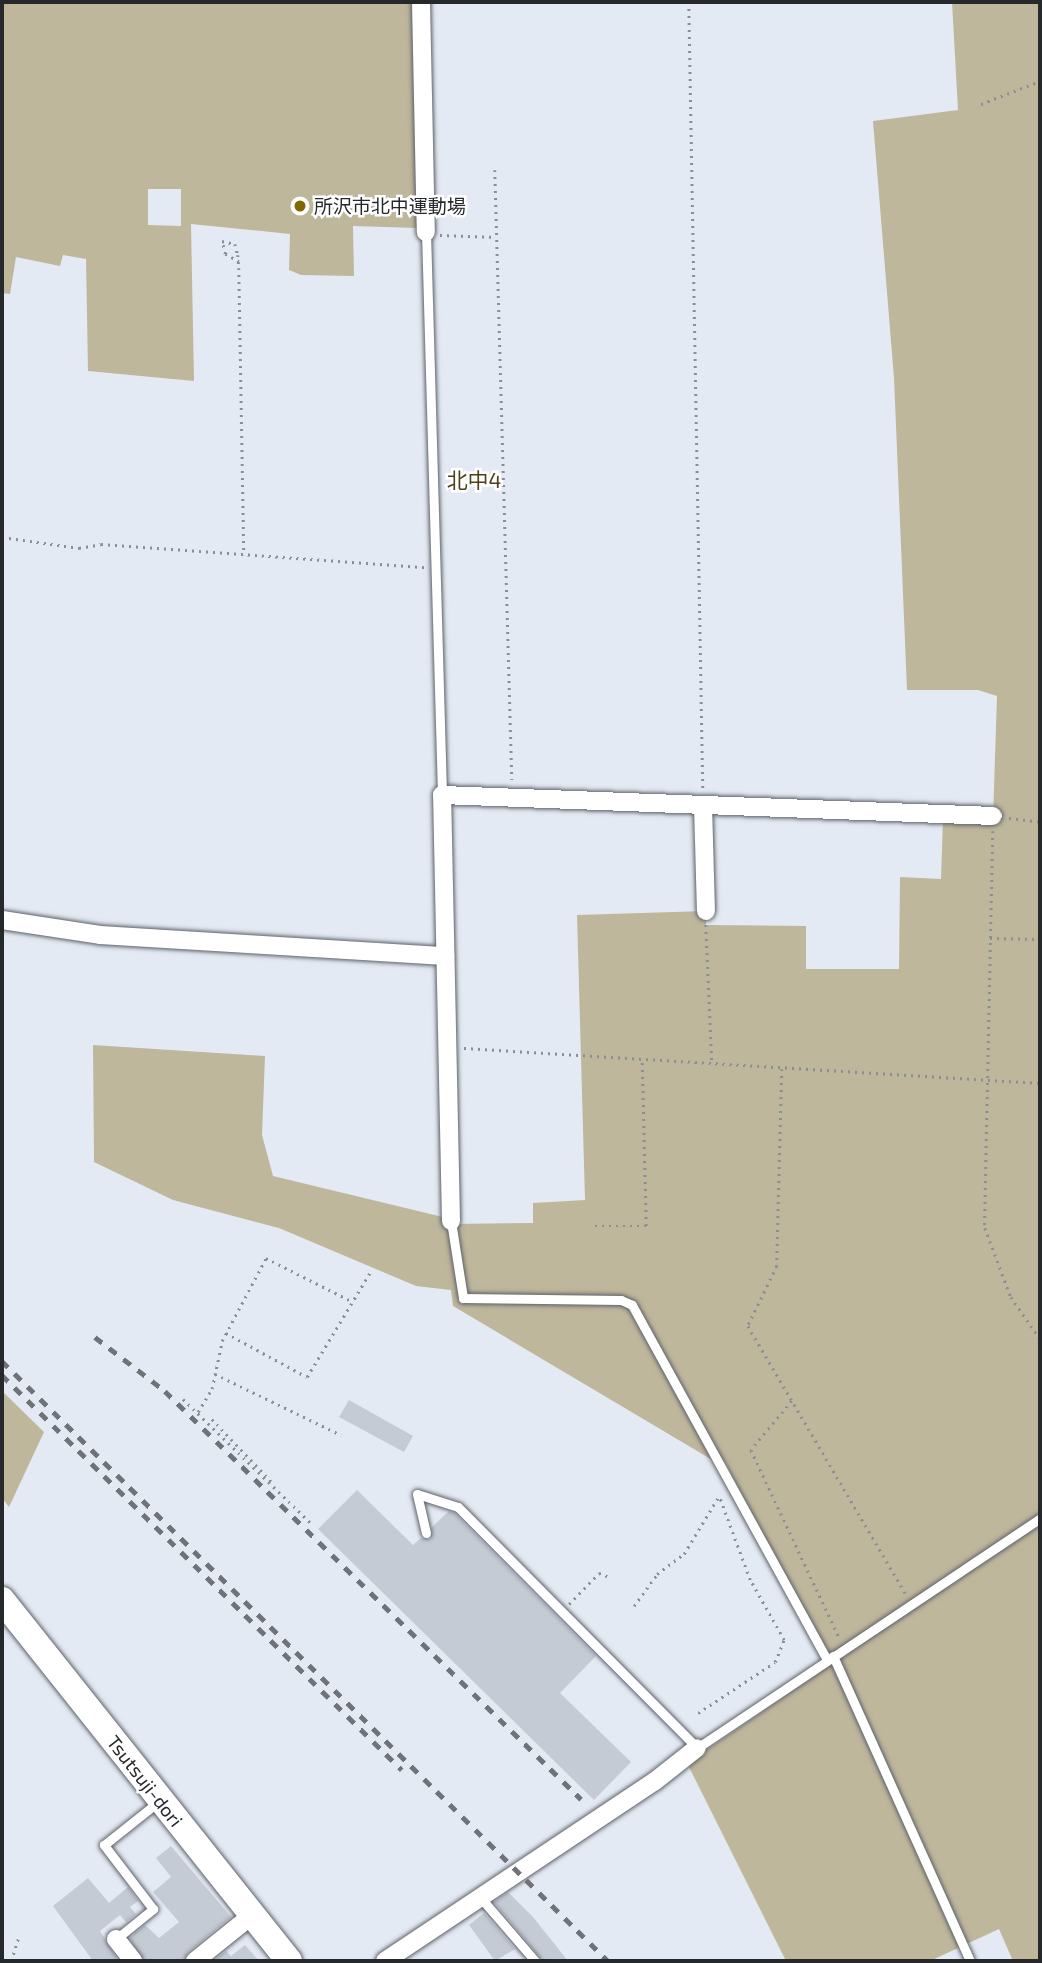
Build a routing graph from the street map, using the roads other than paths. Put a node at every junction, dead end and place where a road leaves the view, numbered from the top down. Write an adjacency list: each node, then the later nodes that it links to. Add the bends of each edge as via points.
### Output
1 (421, 2): 2 (street)
2 (426, 232): 3 (lane)
3 (442, 795): 4 (street); 8 (street)
4 (703, 805): 5 (street); 6 (street)
5 (993, 816)
6 (706, 911)
7 (2, 920): 8 (street, via 100,935)
8 (445, 956): 9 (street)
9 (451, 1222): 13 (lane, via 463,1298 621,1300 632,1305)
10 (1040, 1518): 13 (lane)
11 (426, 1533): 14 (lane, via 417,1494 458,1507)
12 (2, 1600): 15 (main road, Tsutsuji-dori)
13 (830, 1658): 14 (lane); 24 (lane)
14 (697, 1748): 16 (street, via 655,1782)
15 (160, 1800): 17 (main road, Tsutsuji-dori); 18 (lane, via 104,1845 153,1909)
16 (480, 1896): 22 (street); 23 (lane)
17 (252, 1916): 20 (street); 21 (main road, Tsutsuji-dori)
18 (116, 1939): 19 (street)
19 (133, 1961)
20 (195, 1961)
21 (289, 1961)
22 (385, 1961)
23 (535, 1961)
24 (970, 1961)

